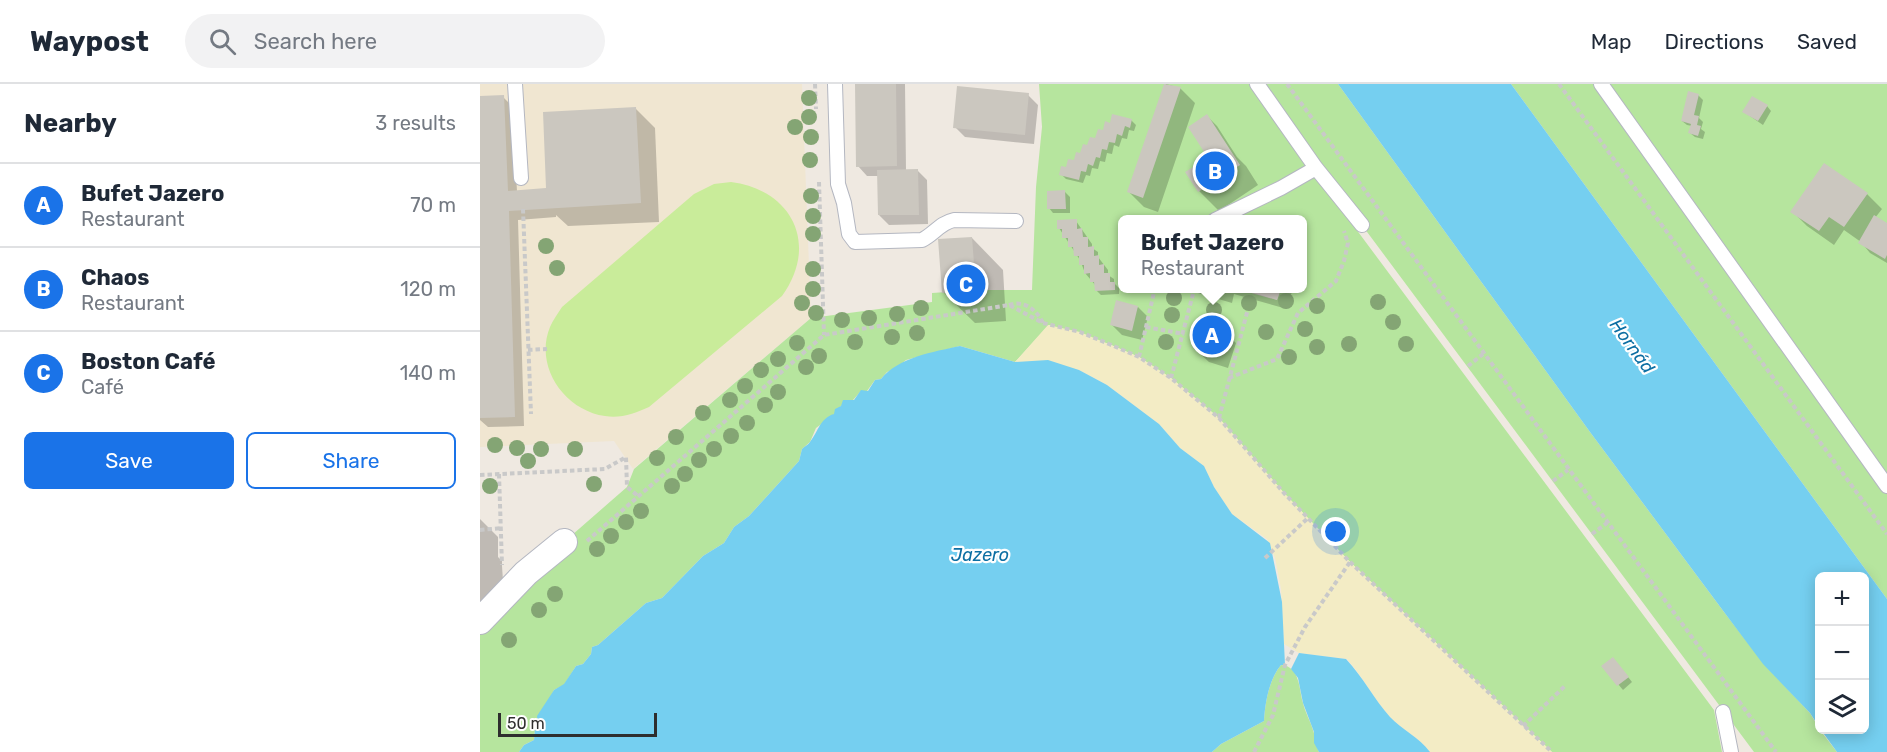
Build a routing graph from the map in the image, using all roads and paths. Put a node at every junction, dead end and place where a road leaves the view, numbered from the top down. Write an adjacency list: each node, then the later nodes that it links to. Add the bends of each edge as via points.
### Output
1 (515, 84): 11 (lane)
2 (815, 84): 8 (path)
3 (835, 84): 15 (lane, via 838,184 849,234 855,242 922,240 945,221)
4 (1257, 84): 9 (lane)
5 (1287, 84): 27 (path)
6 (1558, 84): 44 (path)
7 (1601, 84): 38 (lane)
8 (816, 117)
9 (1316, 168): 12 (lane); 14 (lane)
10 (818, 174): 24 (path)
11 (521, 178)
12 (1335, 192): 16 (lane); 31 (path, via 1348,243 1336,280 1298,313 1277,359)
13 (523, 209): 25 (path)
14 (1224, 215)
15 (1016, 221)
16 (1362, 225)
17 (1154, 293): 22 (path)
18 (1193, 294): 23 (path)
19 (1249, 304): 31 (path)
20 (1009, 305): 21 (path); 21 (path, via 1016,302 1027,306); 24 (path)
21 (1043, 323): 28 (path, via 1080,332)
22 (1146, 327): 23 (path); 28 (path)
23 (1184, 334): 30 (path)
24 (824, 335): 35 (path, via 638,496 627,487 626,457 605,469)
25 (528, 350): 26 (path); 32 (path)
26 (547, 350)
27 (1483, 354): 29 (path); 34 (path)
28 (1139, 357): 30 (path)
29 (1468, 366)
30 (1172, 378): 33 (path)
31 (1229, 378): 33 (path)
32 (531, 414)
33 (1219, 418): 39 (path)
34 (1568, 470): 37 (path); 40 (path)
35 (499, 474): 36 (path); 41 (path)
36 (480, 475)
37 (1553, 481)
38 (1887, 486)
39 (1308, 518): 46 (path); 47 (path)
40 (1607, 523): 43 (path); 56 (path)
41 (502, 528): 42 (path); 48 (path)
42 (480, 530)
43 (1592, 534)
44 (1887, 534)
45 (564, 542): 48 (street)
46 (1265, 558)
47 (1350, 562): 52 (path); 53 (path, via 1293,649 1285,665 1273,715)
48 (502, 596): 49 (street)
49 (480, 621)
50 (1566, 685): 52 (path)
51 (1723, 712): 55 (lane)
52 (1523, 726): 54 (path)
53 (1254, 752)
54 (1552, 752)
55 (1731, 752)
56 (1776, 752)

